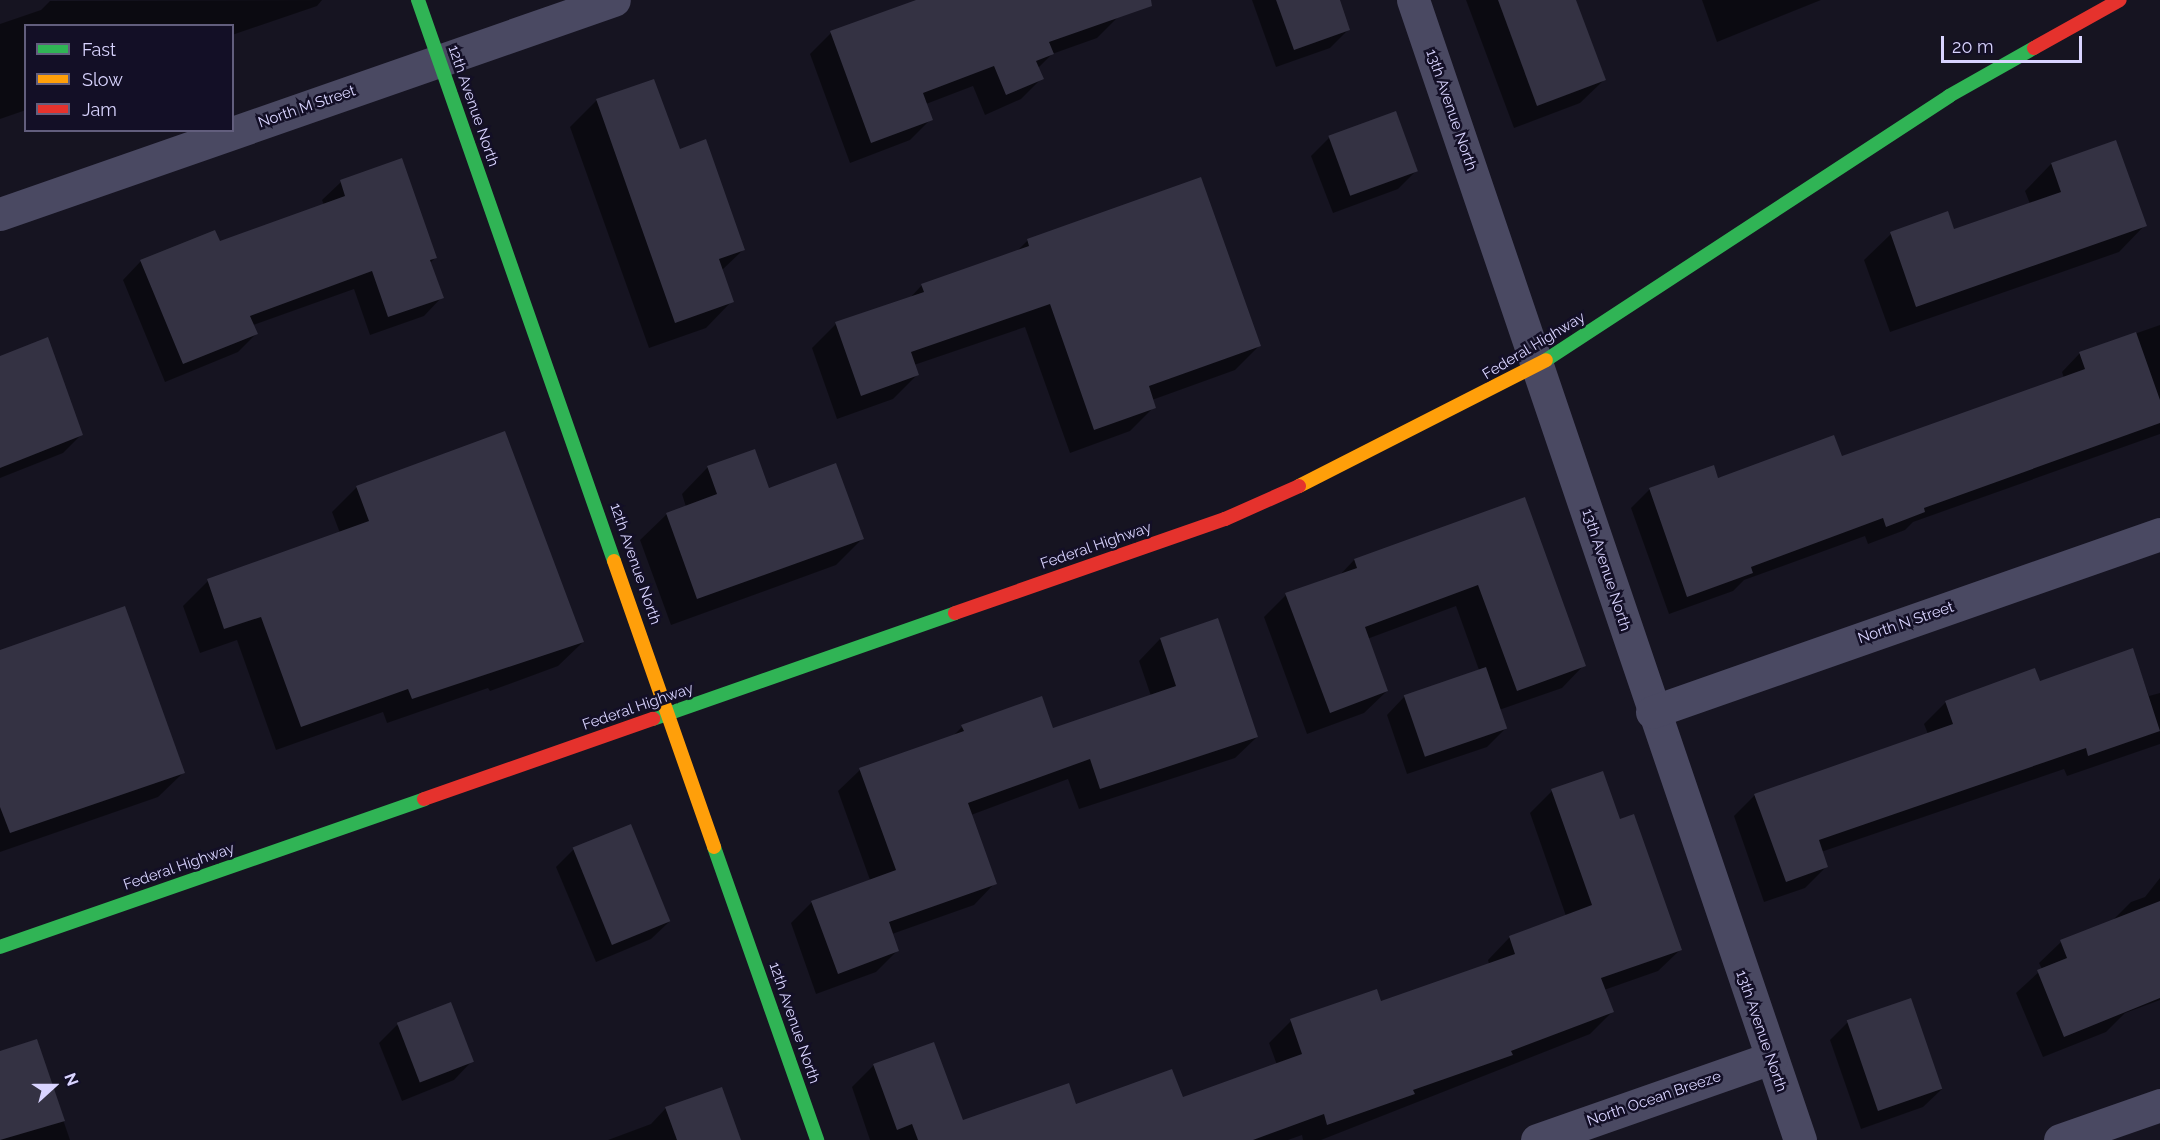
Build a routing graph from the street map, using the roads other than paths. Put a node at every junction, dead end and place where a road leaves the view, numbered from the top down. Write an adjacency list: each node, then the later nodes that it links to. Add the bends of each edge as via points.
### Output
1 (418, 0): 5 (main road, 12th Avenue North)
2 (614, 0): 5 (street, North M Street)
3 (1413, 0): 7 (street, 13th Avenue North)
4 (2120, 0): 7 (main road, Federal Highway, via 1949,96)
5 (439, 61): 6 (street, North M Street); 10 (main road, 12th Avenue North)
6 (0, 214)
7 (1539, 365): 9 (street, 13th Avenue North); 10 (main road, Federal Highway, via 1342,467 1225,519)
8 (2160, 534): 9 (street, North N Street)
9 (1652, 712): 12 (street, 13th Avenue North)
10 (670, 714): 11 (main road, Federal Highway); 14 (main road, 12th Avenue North)
11 (0, 947)
12 (1771, 1058): 15 (street, North Ocean Breeze); 16 (street, 13th Avenue North)
13 (2160, 1105): 17 (street)
14 (817, 1140)
15 (1537, 1140)
16 (1800, 1140)
17 (2060, 1140)

